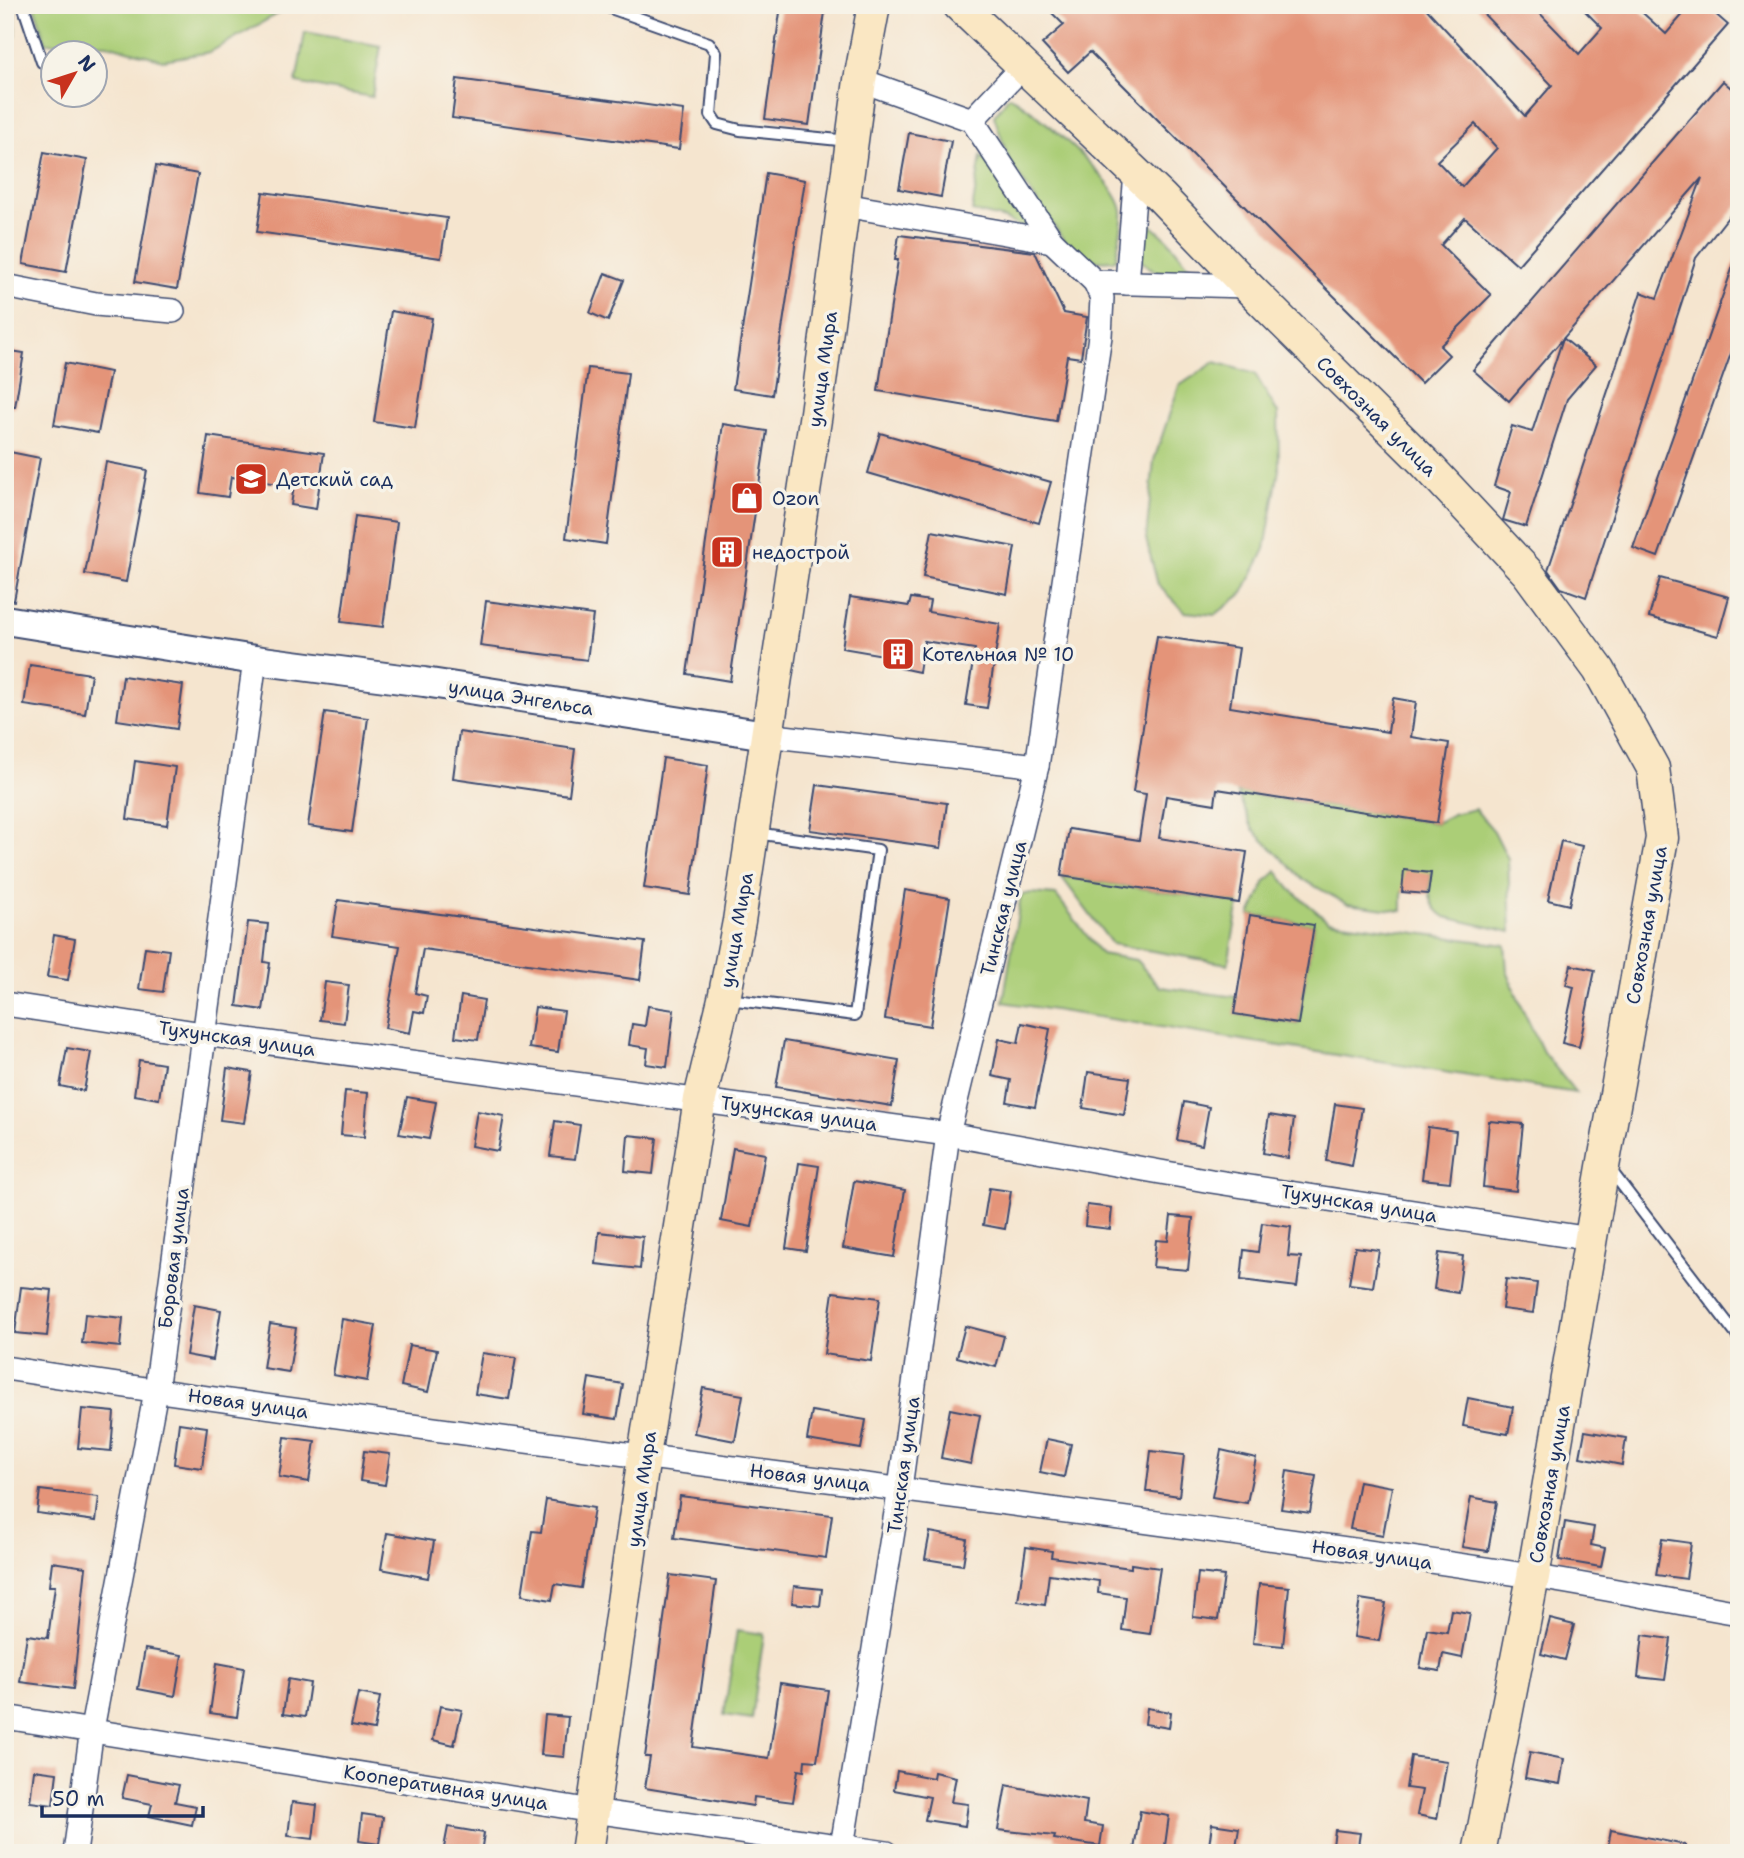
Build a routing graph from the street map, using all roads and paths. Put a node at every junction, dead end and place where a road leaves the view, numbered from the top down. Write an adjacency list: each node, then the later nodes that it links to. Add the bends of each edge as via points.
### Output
1 (23, 5): 5 (lane)
2 (602, 5): 9 (lane, via 709,43 716,53 710,114 717,124)
3 (874, 5): 7 (main road, улица Мира)
4 (959, 5): 6 (main road, Совхозная улица)
5 (38, 50)
6 (1023, 66): 8 (street); 10 (main road, Совхозная улица)
7 (860, 79): 8 (street); 9 (main road, улица Мира)
8 (972, 120): 12 (street)
9 (851, 142): 11 (main road, улица Мира)
10 (1136, 173): 14 (street); 16 (main road, Совхозная улица)
11 (844, 205): 12 (street); 20 (main road, улица Мира)
12 (1052, 241): 13 (street)
13 (1095, 282): 14 (street); 21 (street, Тинская улица, via 1102,298 1100,336)
14 (1127, 283): 16 (street)
15 (5, 286): 17 (street, via 96,304)
16 (1247, 286): 28 (main road, Совхозная улица, via 1527,572 1599,670 1653,768 1662,838)
17 (173, 311)
18 (5, 621): 19 (street, улица Энгельса)
19 (255, 660): 20 (street, улица Энгельса); 25 (street, Боровая улица)
20 (766, 734): 21 (street, улица Энгельса); 22 (main road, улица Мира)
21 (1037, 766): 27 (street, Тинская улица)
22 (752, 832): 23 (main road, улица Мира); 23 (lane, via 878,850 855,1014)
23 (724, 999): 26 (main road, улица Мира)
24 (5, 1004): 25 (street, Тухунская улица)
25 (203, 1034): 26 (street, Тухунская улица); 32 (street, Боровая улица)
26 (700, 1099): 27 (street, Тухунская улица); 33 (main road, улица Мира)
27 (948, 1134): 29 (street, Тухунская улица, via 1212,1181); 34 (street, Тинская улица)
28 (1604, 1161): 29 (main road, Совхозная улица); 30 (lane)
29 (1591, 1239): 35 (main road, Совхозная улица)
30 (1739, 1338)
31 (5, 1368): 32 (street, Новая улица)
32 (156, 1391): 33 (street, Новая улица); 38 (street, Боровая улица)
33 (644, 1456): 34 (street, Новая улица); 39 (main road, улица Мира)
34 (900, 1488): 35 (street, Новая улица); 40 (street, Тинская улица)
35 (1534, 1577): 36 (street, Новая улица); 44 (main road, Совхозная улица)
36 (1739, 1613)
37 (5, 1717): 38 (street, Кооперативная улица)
38 (92, 1729): 39 (street, Кооперативная улица); 41 (street, Боровая улица)
39 (593, 1811): 40 (street, Кооперативная улица); 42 (main road, улица Мира)
40 (841, 1850): 43 (street, Кооперативная улица)
41 (75, 1853)
42 (587, 1853)
43 (887, 1853)
44 (1479, 1853)

